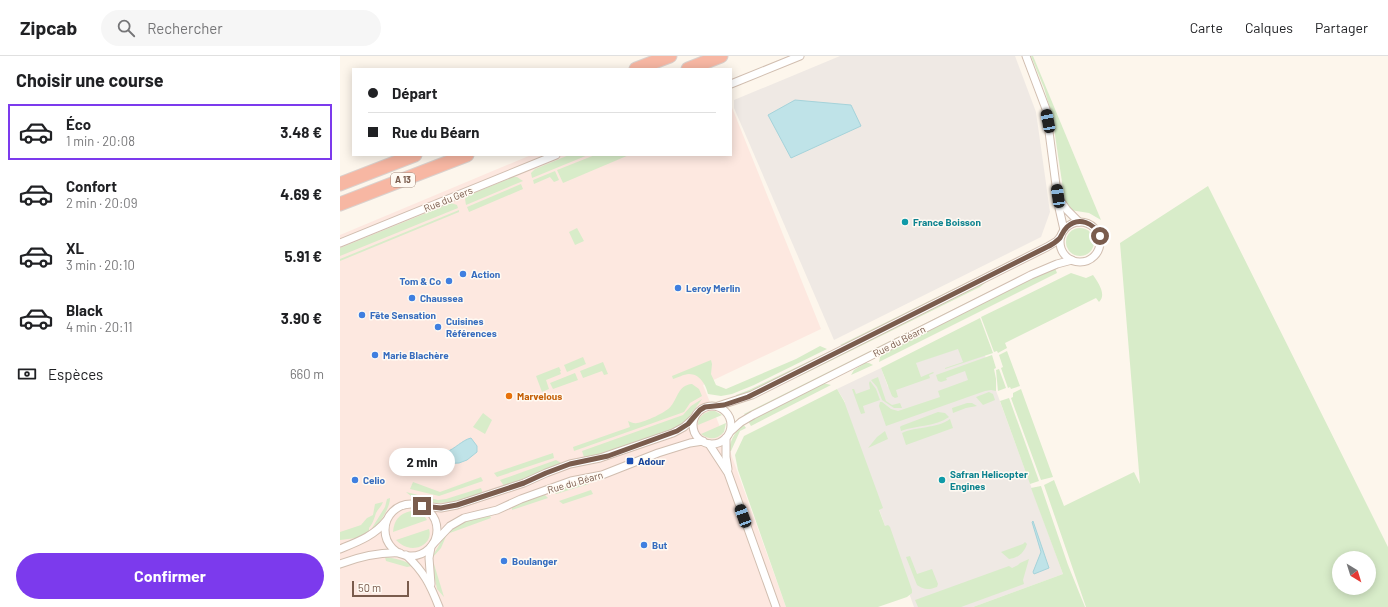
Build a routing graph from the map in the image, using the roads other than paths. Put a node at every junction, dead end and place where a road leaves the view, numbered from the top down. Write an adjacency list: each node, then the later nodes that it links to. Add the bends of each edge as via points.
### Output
1 (670, 56): 5 (highway)
2 (721, 56): 6 (highway)
3 (800, 56): 7 (street)
4 (1026, 56): 12 (street, via 1046,109)
5 (639, 68)
6 (691, 68)
7 (732, 84)
8 (412, 156): 11 (highway, A 13)
9 (464, 156): 13 (highway, A 13)
10 (554, 156): 16 (street, Rue du Gers)
11 (340, 184)
12 (1058, 196): 14 (street); 15 (street)
13 (340, 204)
14 (1079, 222): 15 (street, via 1068,226); 17 (street, via 1086,222 1097,230 1100,236 1100,250 1092,259 1083,262)
15 (1063, 233): 17 (street, via 1060,245 1064,255); 18 (street, Rue du Béarn, via 1057,241 1047,247 759,392)
16 (340, 243)
17 (1072, 260): 20 (street, Rue du Béarn, via 1031,275 753,415)
18 (718, 406): 19 (street, via 705,407); 20 (street, via 730,416)
19 (694, 418): 22 (street, via 694,432); 24 (street, Rue du Béarn, via 673,433 600,458 570,464 524,483 457,505 441,508)
20 (731, 431): 21 (street)
21 (726, 438): 22 (street, via 718,443); 23 (street)
22 (706, 442): 23 (street); 26 (street, Rue du Béarn, via 690,443 658,453 602,475 571,481 497,510 464,518 450,526)
23 (728, 473): 32 (street)
24 (422, 506): 25 (street, via 401,506); 26 (street, via 430,511 436,522 437,531)
25 (388, 518): 27 (street, via 372,534); 28 (street, via 387,539 394,549)
26 (432, 545): 28 (street, via 421,554); 30 (street, via 429,562)
27 (340, 549)
28 (403, 554): 29 (street, via 389,552); 30 (street, via 420,568)
29 (340, 564)
30 (431, 586): 31 (street)
31 (439, 607)
32 (776, 607)

